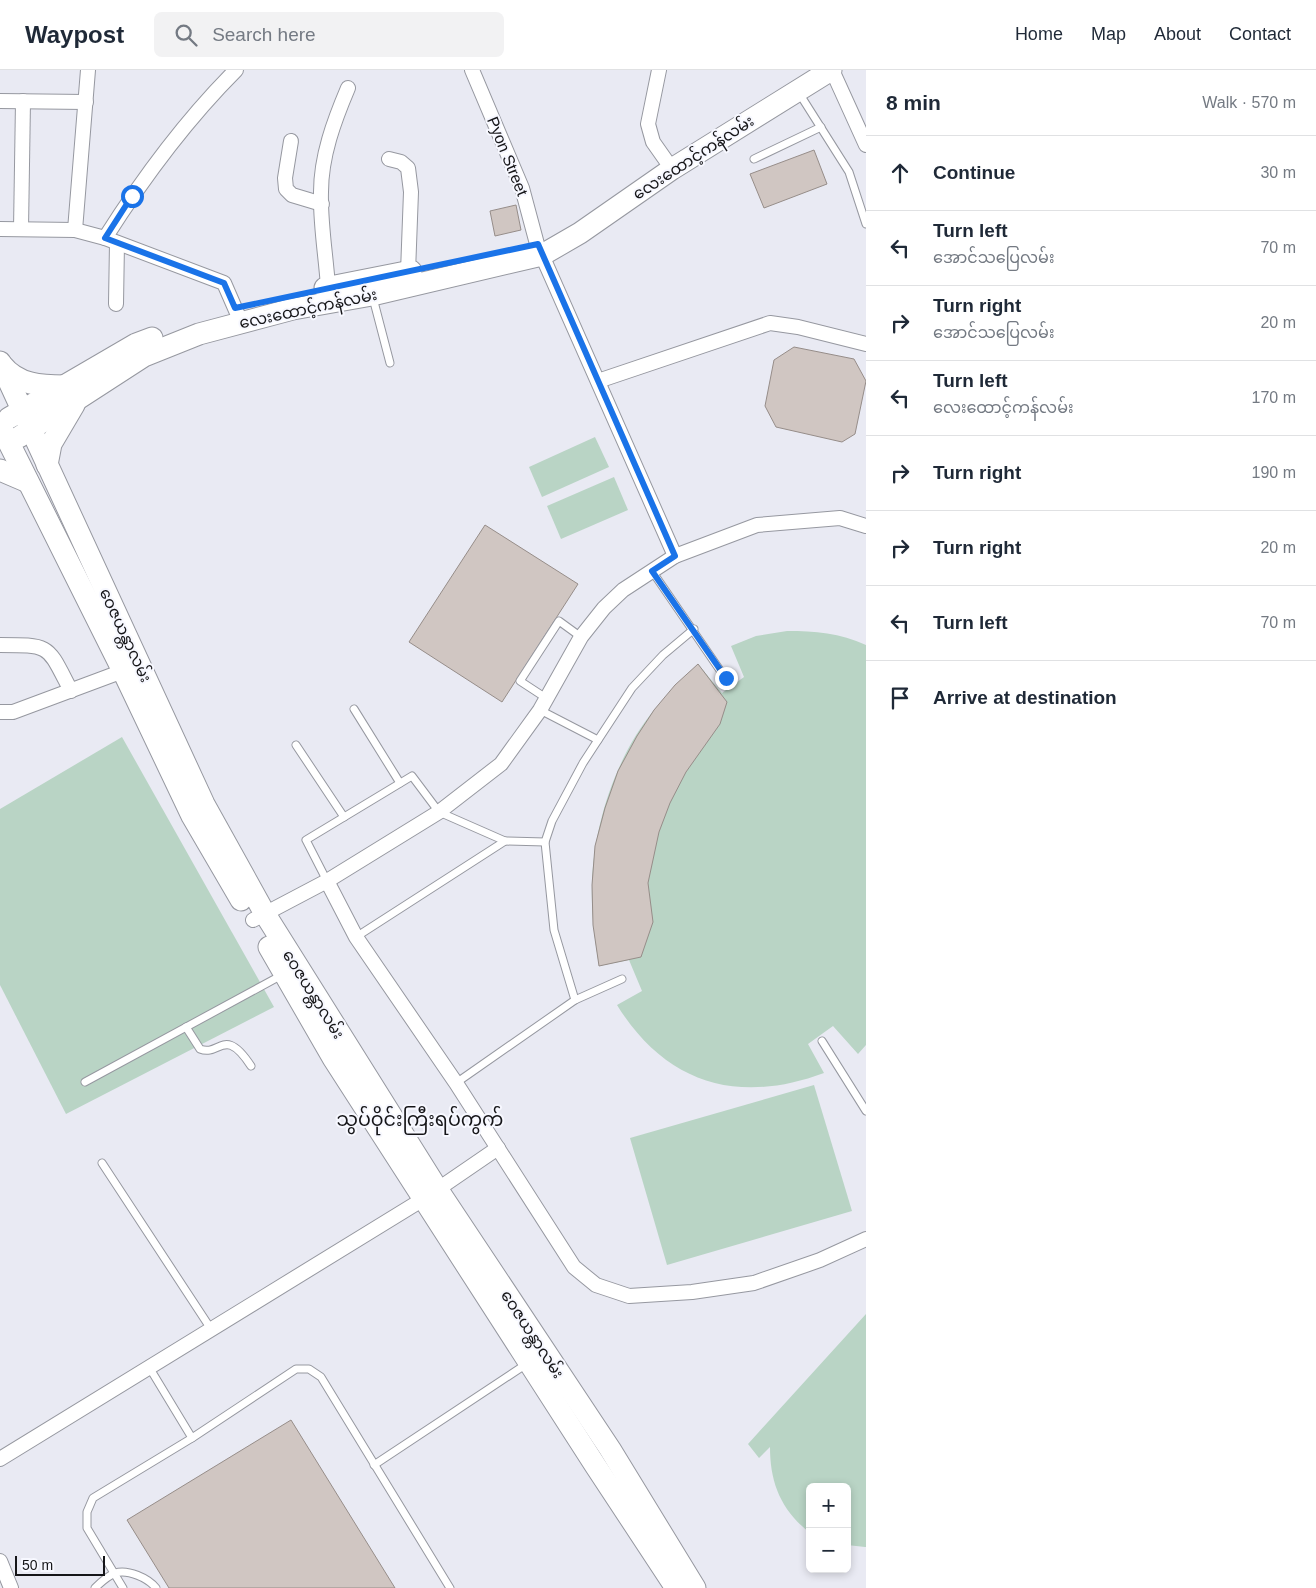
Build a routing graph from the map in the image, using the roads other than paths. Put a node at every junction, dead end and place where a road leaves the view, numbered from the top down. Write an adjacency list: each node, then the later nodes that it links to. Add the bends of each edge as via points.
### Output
1 (88, 70): 11 (street)
2 (236, 70): 23 (street, via 132,196)
3 (472, 70): 24 (street, Pyon Street, via 522,188)
4 (659, 70): 17 (street, via 648,124 653,142)
5 (803, 70): 17 (main road, လေးထောင့်ကန်လမ်း)
6 (831, 70): 8 (main road, လေးထောင့်ကန်လမ်း); 14 (street)
7 (348, 88): 18 (street, via 334,122 322,171)
8 (798, 90): 12 (lane); 17 (main road, လေးထောင့်ကန်လမ်း)
9 (0, 101): 10 (street)
10 (23, 101): 11 (street); 21 (street)
11 (86, 102): 22 (street)
12 (821, 127): 16 (lane); 19 (lane, via 849,172)
13 (291, 141): 18 (street, via 286,189 292,195)
14 (866, 145)
15 (389, 159): 26 (street, via 408,168 411,192)
16 (754, 160)
17 (668, 164): 24 (main road, လေးထောင့်ကန်လမ်း, via 580,233)
18 (322, 204): 27 (street)
19 (866, 224)
20 (0, 229): 21 (street)
21 (22, 229): 22 (street)
22 (75, 230): 23 (street)
23 (111, 241): 29 (street); 30 (street, via 224,283)
24 (540, 250): 25 (main road, လေးထောင့်ကန်လမ်း); 34 (street, Pyon Street)
25 (486, 262): 26 (main road, လေးထောင့်ကန်လမ်း); 28 (main road, လေးထောင့်ကန်လမ်း)
26 (408, 272): 28 (main road, လေးထောင့်ကန်လမ်း)
27 (328, 287): 28 (main road, လေးထောင့်ကန်လမ်း); 30 (main road, လေးထောင့်ကန်လမ်း)
28 (370, 287): 30 (main road, လေးထောင့်ကန်လမ်း, via 330,301); 33 (lane)
29 (116, 304)
30 (238, 315): 35 (main road, လေးထောင့်ကန်လမ်း, via 144,356)
31 (866, 344): 34 (street, via 770,323)
32 (0, 362): 35 (main road, via 6,370 31,384); 36 (main road, ဝေဇယန္တာလမ်း)
33 (390, 363)
34 (598, 381): 42 (street, Pyon Street)
35 (71, 393): 36 (main road, လေးထောင့်ကန်လမ်း); 38 (main road, via 51,444)
36 (26, 420): 37 (main road, လေးထောင့်ကန်လမ်း); 38 (main road, ဝေဇယန္တာလမ်း)
37 (2, 435): 40 (main road, ဝေဇယန္တာလမ်း)
38 (47, 465): 61 (main road, ဝေဇယန္တာလမ်း)
39 (0, 470): 40 (main road)
40 (28, 482): 47 (main road, ဝေဇယန္တာလမ်း)
41 (866, 526): 42 (street, via 840,518 757,525)
42 (675, 556): 43 (street)
43 (652, 571): 44 (lane); 45 (street, via 617,596)
44 (694, 629): 48 (lane); 53 (lane, via 663,655 632,688)
45 (581, 637): 50 (street); 50 (lane, via 559,621 520,681)
46 (0, 645): 49 (street, via 45,648)
47 (123, 672): 49 (street); 61 (main road, ဝေဇယန္တာလမ်း, via 192,816)
48 (726, 678)
49 (71, 690): 52 (street, via 13,712)
50 (543, 704): 53 (lane); 56 (street, via 501,764)
51 (354, 709): 55 (lane)
52 (0, 712)
53 (598, 740): 59 (lane, via 552,821)
54 (296, 745): 57 (lane)
55 (400, 783): 56 (lane, via 412,776); 57 (lane)
56 (438, 812): 58 (lane); 60 (street)
57 (344, 817): 60 (lane, via 306,840)
58 (505, 841): 59 (lane); 62 (lane)
59 (545, 842): 65 (lane, via 554,930)
60 (327, 880): 61 (street); 62 (street)
61 (259, 917): 63 (main road, ဝေဇယန္တာလမ်း); 74 (main road, ဝေဇယန္တာလမ်း)
62 (356, 937): 70 (street)
63 (284, 974): 66 (lane); 74 (main road, ဝေဇယန္တာလမ်း, via 333,1058)
64 (622, 979): 65 (lane)
65 (576, 1000): 70 (lane)
66 (186, 1027): 68 (lane, via 200,1049 206,1051 223,1044 233,1046); 69 (lane)
67 (822, 1041): 71 (lane)
68 (250, 1066)
69 (85, 1082)
70 (456, 1083): 72 (street)
71 (866, 1112)
72 (498, 1148): 74 (street); 75 (street, via 574,1267 596,1285 629,1296 692,1292 754,1283)
73 (102, 1163): 76 (lane)
74 (432, 1194): 76 (street); 77 (main road, ဝေဇယန္တာလမ်း)
75 (866, 1240)
76 (211, 1329): 78 (street)
77 (537, 1358): 79 (main road, ဝေဇယန္တာလမ်း); 82 (lane)
78 (149, 1367): 80 (lane); 81 (street)
79 (562, 1395): 90 (main road, ဝေဇယန္တာလမ်း); 91 (main road, ဝေဇယန္တာလမ်း)
80 (192, 1438): 82 (lane, via 296,1369 309,1369 322,1378); 84 (lane, via 93,1498 87,1512 87,1528)
81 (0, 1459)
82 (374, 1464): 89 (lane)
83 (0, 1561): 85 (street)
84 (115, 1573): 86 (lane); 87 (lane); 88 (lane, via 138,1576)
85 (11, 1588)
86 (95, 1588)
87 (123, 1588)
88 (156, 1588)
89 (450, 1588)
90 (676, 1588)
91 (696, 1588)

